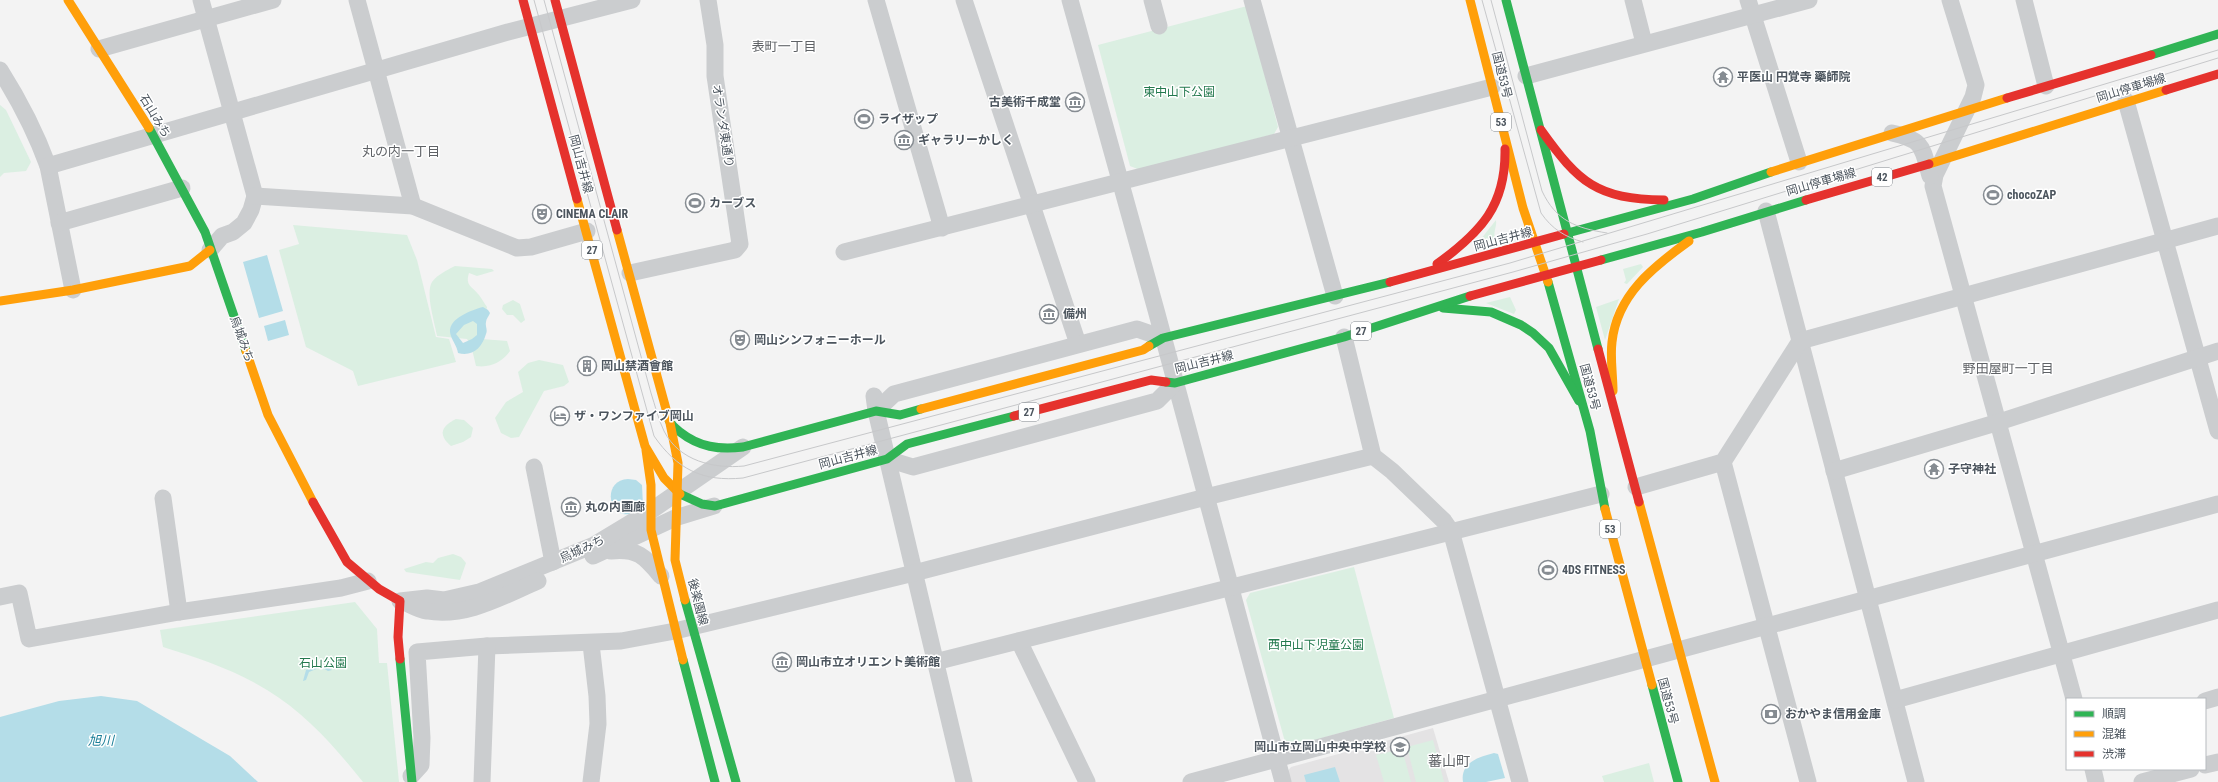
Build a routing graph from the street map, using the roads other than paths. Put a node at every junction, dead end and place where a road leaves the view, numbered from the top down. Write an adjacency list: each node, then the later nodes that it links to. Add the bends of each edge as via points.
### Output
1 (68, 0): 27 (main road, 石山みち)
2 (201, 0): 21 (street)
3 (273, 0): 21 (street)
4 (357, 0): 29 (street)
5 (523, 0): 23 (main road, 岡山吉井線 / 27)
6 (555, 0): 22 (main road, 岡山吉井線)
7 (632, 0): 22 (street)
8 (708, 0): 63 (street, オランダ東通り, via 715,45 715,76 737,244)
9 (876, 0): 54 (street)
10 (964, 0): 49 (street)
11 (1070, 0): 45 (street)
12 (1152, 0): 24 (street)
13 (1252, 0): 41 (street)
14 (1470, 0): 33 (main road, 国道53号 / 53)
15 (1506, 0): 31 (main road, 国道53号)
16 (1633, 0): 26 (street)
17 (1809, 0): 20 (street)
18 (1950, 0): 35 (street, via 1976,85)
19 (2024, 0): 32 (street)
20 (1750, 7): 26 (street); 42 (street)
21 (206, 18): 27 (street); 36 (street)
22 (560, 19): 23 (street); 63 (main road, 岡山吉井線)
23 (531, 26): 29 (street); 55 (main road, 岡山吉井線 / 27)
24 (1159, 26)
25 (2218, 34): 32 (main road, 岡山停車場線)
26 (1644, 43): 31 (street)
27 (99, 49): 39 (main road, 石山みち)
28 (0, 70): 44 (street, via 19,103)
29 (376, 70): 36 (street); 50 (street)
30 (2218, 74): 34 (main road, 岡山停車場線 / 42)
31 (1526, 76): 37 (main road, 国道53号)
32 (2046, 86): 35 (main road, 岡山停車場線)
33 (1492, 87): 40 (main road, 国道53号 / 53); 41 (street)
34 (2126, 101): 43 (main road, 岡山停車場線 / 42); 58 (street)
35 (1967, 110): 38 (main road, 岡山停車場線); 43 (street)
36 (232, 112): 39 (street); 47 (street)
37 (1539, 127): 48 (main road, via 1578,178 1597,188 1619,197 1648,200); 57 (main road, 国道53号)
38 (1892, 133): 42 (main road, 岡山停車場線); 43 (street, via 1917,141)
39 (154, 136): 44 (street); 46 (main road, 石山みち)
40 (1505, 138): 59 (main road, 国道53号 / 53); 64 (main road, via 1505,174 1491,211 1469,240)
41 (1290, 140): 45 (street); 68 (street)
42 (1799, 162): 48 (main road, 岡山停車場線)
43 (1934, 162): 51 (main road, 岡山停車場線 / 42); 67 (street, via 1933,186)
44 (48, 166): 52 (street)
45 (1121, 182): 49 (street); 72 (street)
46 (182, 188): 52 (street); 60 (main road, 石山みち, via 205,232)
47 (255, 196): 50 (street); 60 (street, via 252,210 244,224 222,236)
48 (1694, 199): 57 (main road, 岡山停車場線)
49 (1031, 205): 54 (street); 74 (street)
50 (413, 206): 55 (street, via 517,248 531,247)
51 (1766, 211): 56 (main road, 岡山停車場線 / 42); 73 (street)
52 (59, 223): 66 (street)
53 (2218, 226): 58 (street)
54 (942, 228): 61 (street)
55 (587, 231): 84 (main road, 岡山吉井線 / 27)
56 (1702, 232): 62 (main road, 岡山停車場線 / 42); 79 (main road, 42, via 1652,267 1627,296 1614,326)
57 (1567, 234): 59 (main road, 岡山吉井線); 62 (main road, 国道53号)
58 (2164, 241): 67 (street); 76 (street)
59 (1535, 243): 64 (main road, 岡山吉井線); 65 (main road, 国道53号 / 53)
60 (210, 250): 66 (main road, via 190,266); 109 (main road, 烏城みち, via 268,414 336,545 347,562)
61 (844, 252)
62 (1576, 267): 65 (main road, 岡山停車場線 / 42); 79 (main road, 国道53号)
63 (630, 273): 82 (main road, 岡山吉井線)
64 (1424, 273): 68 (main road, 岡山吉井線)
65 (1546, 276): 70 (main road, 岡山吉井線 / 27, via 1462,298); 80 (main road, 国道53号 / 53)
66 (73, 290): 69 (main road)
67 (1964, 295): 73 (street); 81 (street)
68 (1335, 296): 72 (main road, 岡山吉井線)
69 (0, 301)
70 (1437, 308): 71 (main road, 岡山吉井線 / 27); 80 (main road, via 1491,312 1533,333 1549,348)
71 (1344, 337): 77 (main road, 岡山吉井線 / 27); 86 (street)
72 (1164, 338): 74 (street, via 1137,329); 77 (street); 78 (main road, 岡山吉井線, via 1143,350 900,415)
73 (1800, 341): 88 (street); 90 (street)
74 (1078, 344): 78 (street, via 894,394)
75 (2218, 351): 76 (street)
76 (2197, 357): 81 (street); 83 (street)
77 (1175, 383): 87 (main road, 岡山吉井線 / 27, via 1151,380 907,444); 87 (street, via 1157,401 918,466 913,467); 94 (street)
78 (875, 404): 85 (main road, 岡山吉井線); 87 (street)
79 (1613, 404): 91 (main road, 国道53号)
80 (1584, 411): 93 (main road, 国道53号 / 53)
81 (1998, 422): 90 (street); 104 (street)
82 (670, 423): 85 (main road, 岡山吉井線, via 693,442 707,447 724,450); 92 (main road, 後楽園線, via 678,463)
83 (2218, 431)
84 (645, 446): 92 (main road, 岡山吉井線 / 27, via 656,469); 98 (main road)
85 (743, 447): 92 (street, 烏城みち)
86 (1373, 456): 94 (street); 102 (street, via 1392,471 1444,521)
87 (887, 459): 97 (main road, 岡山吉井線 / 27); 107 (street)
88 (1724, 462): 91 (street); 116 (street)
89 (534, 467): 106 (street)
90 (1834, 471): 112 (street)
91 (1636, 487): 122 (main road, 国道53号)
92 (677, 492): 97 (main road, 岡山吉井線 / 27, via 700,505); 98 (street, 烏城みち); 99 (main road, 後楽園線)
93 (1601, 494): 102 (street); 124 (main road, 国道53号 / 53)
94 (1206, 497): 107 (street); 110 (street)
95 (163, 498): 115 (street)
96 (2218, 504): 104 (street)
97 (715, 506): 99 (street, 烏城みち)
98 (652, 510): 100 (street, 烏城みち); 101 (main road)
99 (676, 518): 101 (street, 烏城みち); 105 (main road, 後楽園線)
100 (628, 525): 101 (street); 106 (street, 烏城みち, via 594,545)
101 (652, 530): 103 (street, 烏城みち); 105 (street); 108 (main road)
102 (1451, 531): 110 (street); 126 (street)
103 (604, 552): 108 (street, via 622,550 640,554); 113 (street, 烏城みち, via 494,600 458,611 426,611)
104 (2034, 554): 112 (street); 123 (street)
105 (675, 560): 117 (main road, 後楽園線)
106 (553, 562): 113 (street, 烏城みち, via 479,592 456,598)
107 (914, 573): 117 (street); 125 (street)
108 (661, 576): 118 (main road)
109 (368, 581): 113 (main road, 烏城みち); 115 (street, via 341,588)
110 (1231, 589): 119 (street); 131 (street)
111 (0, 596): 115 (street, via 19,593 29,639)
112 (1869, 598): 116 (street); 129 (street)
113 (400, 601): 138 (main road, via 398,636)
114 (2218, 610): 123 (street)
115 (179, 612)
116 (1766, 626): 122 (street); 150 (street)
117 (692, 627): 118 (street); 142 (main road, 後楽園線)
118 (675, 631): 120 (street); 141 (main road)
119 (1019, 642): 125 (street); 144 (street)
120 (591, 644): 121 (street); 140 (street, via 598,724)
121 (487, 646): 138 (street, via 417,652 421,765); 139 (street)
122 (1679, 650): 124 (street); 149 (main road, 国道53号)
123 (2062, 654): 127 (street); 129 (street)
124 (1644, 659): 126 (street); 148 (main road, 国道53号 / 53)
125 (935, 662): 143 (street)
126 (1498, 698): 131 (street); 147 (street)
127 (2074, 698)
128 (2218, 698): 130 (street)
129 (1895, 700): 151 (street)
130 (2206, 701)
131 (1276, 759): 145 (street); 146 (street)
132 (2218, 762): 133 (street)
133 (2206, 765)
134 (2093, 770): 152 (street)
135 (2183, 770): 137 (street)
136 (2191, 770): 154 (street)
137 (2166, 772): 153 (street)
138 (411, 779)
139 (482, 782)
140 (591, 782)
141 (715, 782)
142 (736, 782)
143 (964, 782)
144 (1087, 782)
145 (1191, 782)
146 (1283, 782)
147 (1520, 782)
148 (1678, 782)
149 (1715, 782)
150 (1808, 782)
151 (1916, 782)
152 (2096, 782)
153 (2142, 782)
154 (2194, 782)

